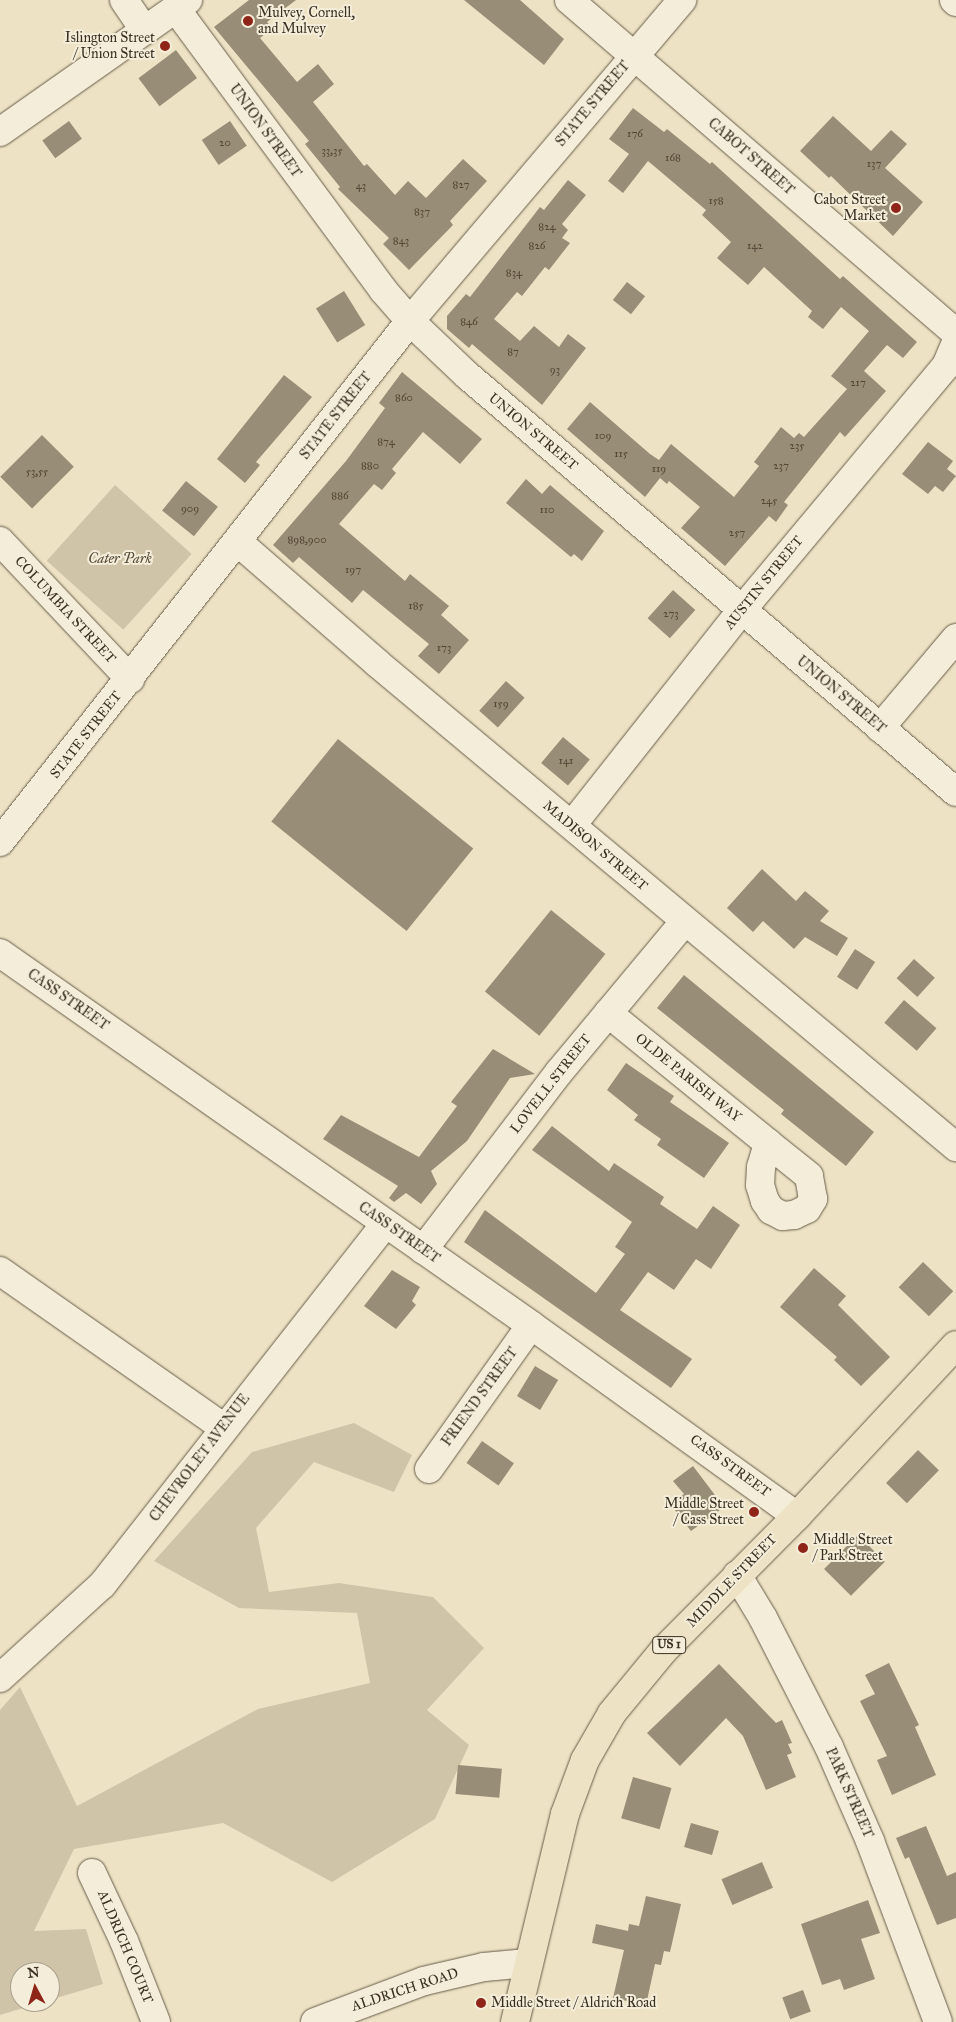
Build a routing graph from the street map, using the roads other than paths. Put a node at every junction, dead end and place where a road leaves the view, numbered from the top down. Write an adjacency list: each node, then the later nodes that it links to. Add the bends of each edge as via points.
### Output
1 (124, 0): 5 (street)
2 (569, 0): 6 (street, CABOT STREET)
3 (682, 0): 6 (street, STATE STREET)
4 (182, 5): 5 (street); 8 (street, UNION STREET, via 383,290)
5 (145, 31): 7 (street)
6 (634, 56): 8 (street, STATE STREET); 9 (street, CABOT STREET)
7 (0, 132)
8 (410, 321): 12 (street, STATE STREET); 13 (street, UNION STREET, via 468,376)
9 (956, 333)
10 (956, 342): 13 (street, AUSTIN STREET, via 946,366)
11 (0, 542): 15 (street, COLUMBIA STREET)
12 (238, 542): 15 (street, STATE STREET); 18 (street, MADISON STREET, via 376,663)
13 (741, 611): 16 (street, UNION STREET); 18 (street, AUSTIN STREET)
14 (956, 638): 16 (street)
15 (130, 679): 19 (street, STATE STREET)
16 (880, 728): 17 (street, UNION STREET)
17 (956, 792)
18 (572, 825): 20 (street, MADISON STREET)
19 (0, 842)
20 (684, 922): 22 (street, LOVELL STREET); 24 (street, MADISON STREET, via 850,1056)
21 (0, 952): 25 (street, CASS STREET)
22 (608, 1013): 23 (street, OLDE PARISH WAY); 26 (street, LOVELL STREET)
23 (768, 1143)
24 (956, 1147)
25 (385, 1224): 26 (street, CASS STREET); 30 (street, CHEVROLET AVENUE)
26 (423, 1250): 28 (street, CASS STREET)
27 (0, 1271): 30 (street)
28 (532, 1325): 31 (street, FRIEND STREET); 32 (street, CASS STREET)
29 (956, 1346): 32 (main road, MIDDLE STREET / US 1)
30 (223, 1427): 34 (street, CHEVROLET AVENUE, via 102,1586)
31 (429, 1469)
32 (797, 1516): 33 (main road, MIDDLE STREET / US 1)
33 (737, 1575): 36 (main road, MIDDLE STREET / US 1, via 628,1691 598,1736 565,1814); 40 (street, PARK STREET, via 763,1618 829,1747 870,1841)
34 (0, 1678)
35 (92, 1873): 37 (street, ALDRICH COURT, via 124,1941)
36 (528, 1963): 38 (street, ALDRICH ROAD, via 484,1967 424,1981); 39 (main road, MIDDLE STREET / US 1)
37 (156, 2022)
38 (315, 2022)
39 (515, 2022)
40 (938, 2022)

